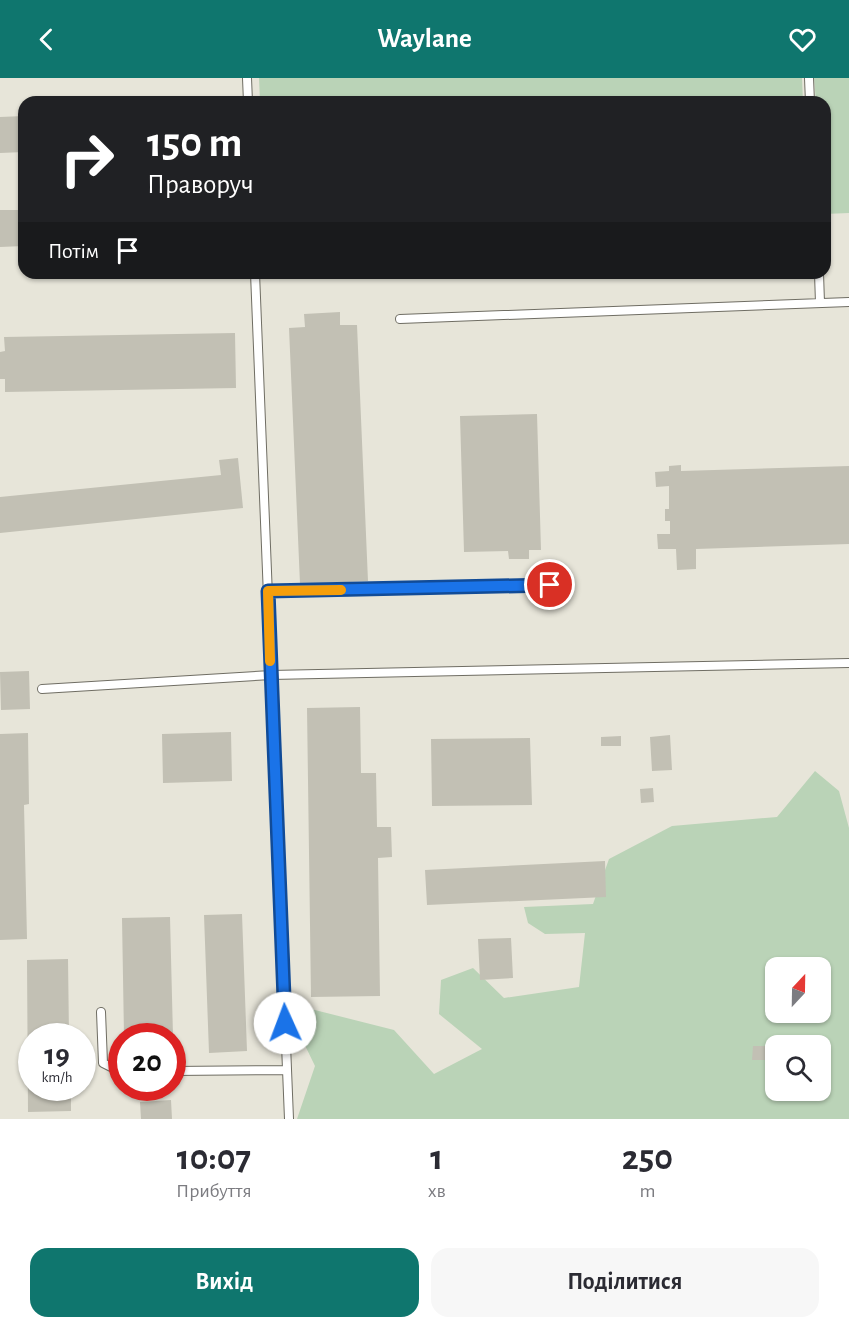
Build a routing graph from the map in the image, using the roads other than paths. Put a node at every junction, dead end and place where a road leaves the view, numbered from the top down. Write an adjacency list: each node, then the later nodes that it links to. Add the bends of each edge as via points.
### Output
1 (247, 78): 3 (lane)
2 (808, 78): 4 (lane)
3 (248, 96)
4 (810, 96)
5 (255, 279): 11 (lane)
6 (819, 279): 8 (lane)
7 (849, 302): 8 (lane)
8 (820, 303): 9 (lane)
9 (400, 319)
10 (550, 585): 11 (lane)
11 (268, 591): 13 (lane)
12 (849, 663): 13 (lane)
13 (271, 675): 14 (lane); 17 (lane)
14 (42, 689)
15 (101, 1012): 16 (lane, via 103,1063)
16 (108, 1065)
17 (287, 1070): 18 (lane); 19 (lane)
18 (186, 1071)
19 (289, 1119)

